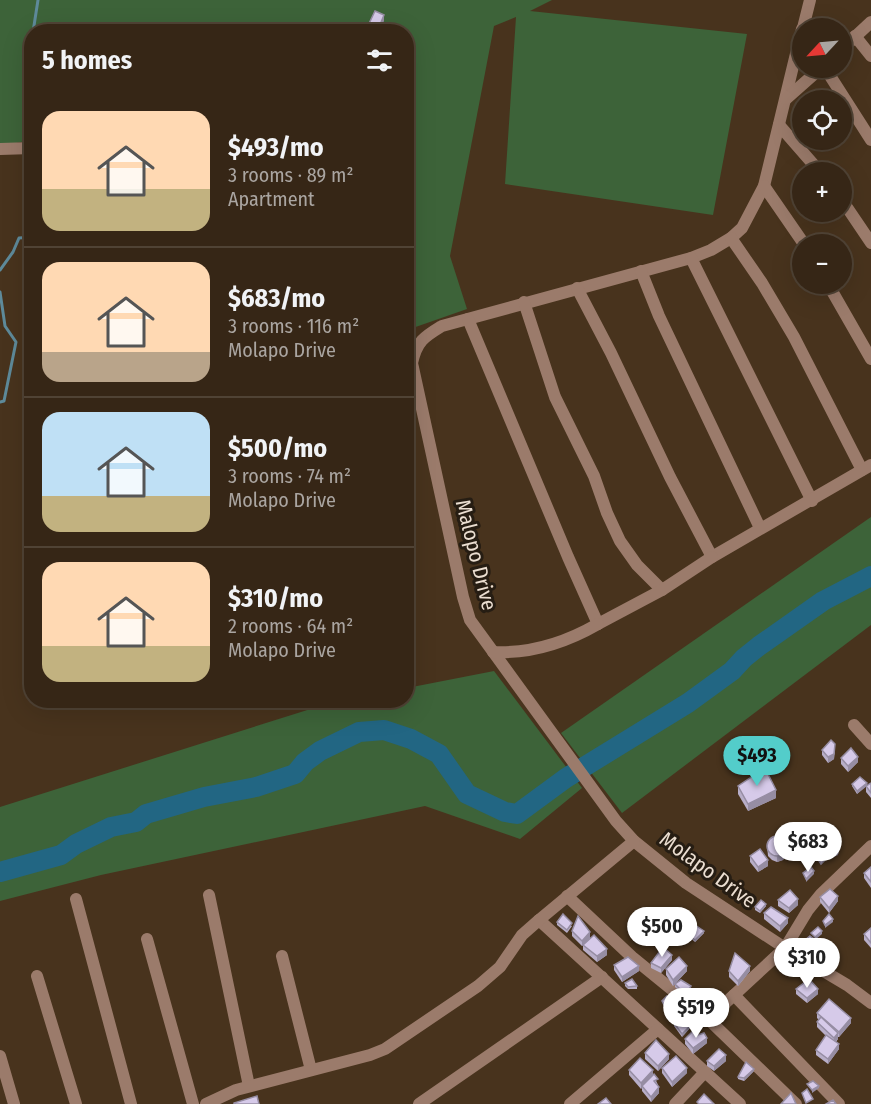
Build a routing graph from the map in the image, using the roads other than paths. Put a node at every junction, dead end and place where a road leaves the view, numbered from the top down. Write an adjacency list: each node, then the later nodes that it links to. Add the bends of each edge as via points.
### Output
1 (810, 0): 2 (street)
2 (806, 18)
3 (871, 22): 4 (street)
4 (855, 36): 5 (street); 6 (street)
5 (852, 39)
6 (871, 56)
7 (792, 72): 10 (street)
8 (811, 78): 10 (street)
9 (830, 78): 12 (street)
10 (785, 100): 11 (street)
11 (779, 125): 15 (street); 16 (street)
12 (871, 140)
13 (24, 148): 14 (street)
14 (0, 149)
15 (811, 162)
16 (764, 186): 18 (street); 19 (street, via 742,228)
17 (852, 215): 20 (street)
18 (797, 234)
19 (731, 238): 21 (street); 30 (street, via 762,283)
20 (871, 243)
21 (692, 258): 22 (street); 31 (street)
22 (640, 272): 23 (street); 32 (street)
23 (577, 288): 25 (street); 33 (street)
24 (834, 294): 28 (street)
25 (524, 302): 26 (street); 34 (street, via 555,397 594,476 620,541 636,565)
26 (468, 319): 27 (street, via 442,326 425,337); 35 (street)
27 (414, 351)
28 (871, 359)
29 (414, 383): 36 (street, Malopo Drive, via 463,597 470,620)
30 (866, 468): 31 (street)
31 (812, 501): 32 (street)
32 (760, 528): 33 (street)
33 (712, 557): 34 (street)
34 (662, 590): 35 (street)
35 (598, 624): 36 (street, via 548,647)
36 (493, 652): 39 (street, Malopo Drive)
37 (854, 725): 38 (street)
38 (871, 744)
39 (595, 793): 40 (street, Molapo Drive)
40 (634, 841): 43 (street); 47 (street, Molapo Drive, via 686,884)
41 (871, 846): 47 (street, via 821,894)
42 (209, 895): 58 (street)
43 (567, 896): 45 (street); 53 (street, via 632,957)
44 (76, 898): 61 (street)
45 (538, 920): 50 (street); 56 (street, via 522,935 500,967 478,986 385,1049)
46 (147, 939): 62 (street)
47 (785, 948): 51 (street); 52 (street, Molapo Drive)
48 (282, 956): 56 (street)
49 (37, 976): 60 (street)
50 (602, 977): 54 (street); 64 (street)
51 (734, 995): 53 (street); 69 (street)
52 (871, 1003)
53 (708, 1019): 68 (street)
54 (658, 1029): 57 (street); 65 (street)
55 (0, 1056): 59 (street)
56 (311, 1070): 58 (street)
57 (705, 1072): 66 (street); 67 (street)
58 (249, 1086): 63 (street)
59 (14, 1104)
60 (76, 1104)
61 (131, 1104)
62 (193, 1104)
63 (206, 1104)
64 (419, 1104)
65 (570, 1104)
66 (675, 1104)
67 (740, 1104)
68 (796, 1104)
69 (839, 1104)

